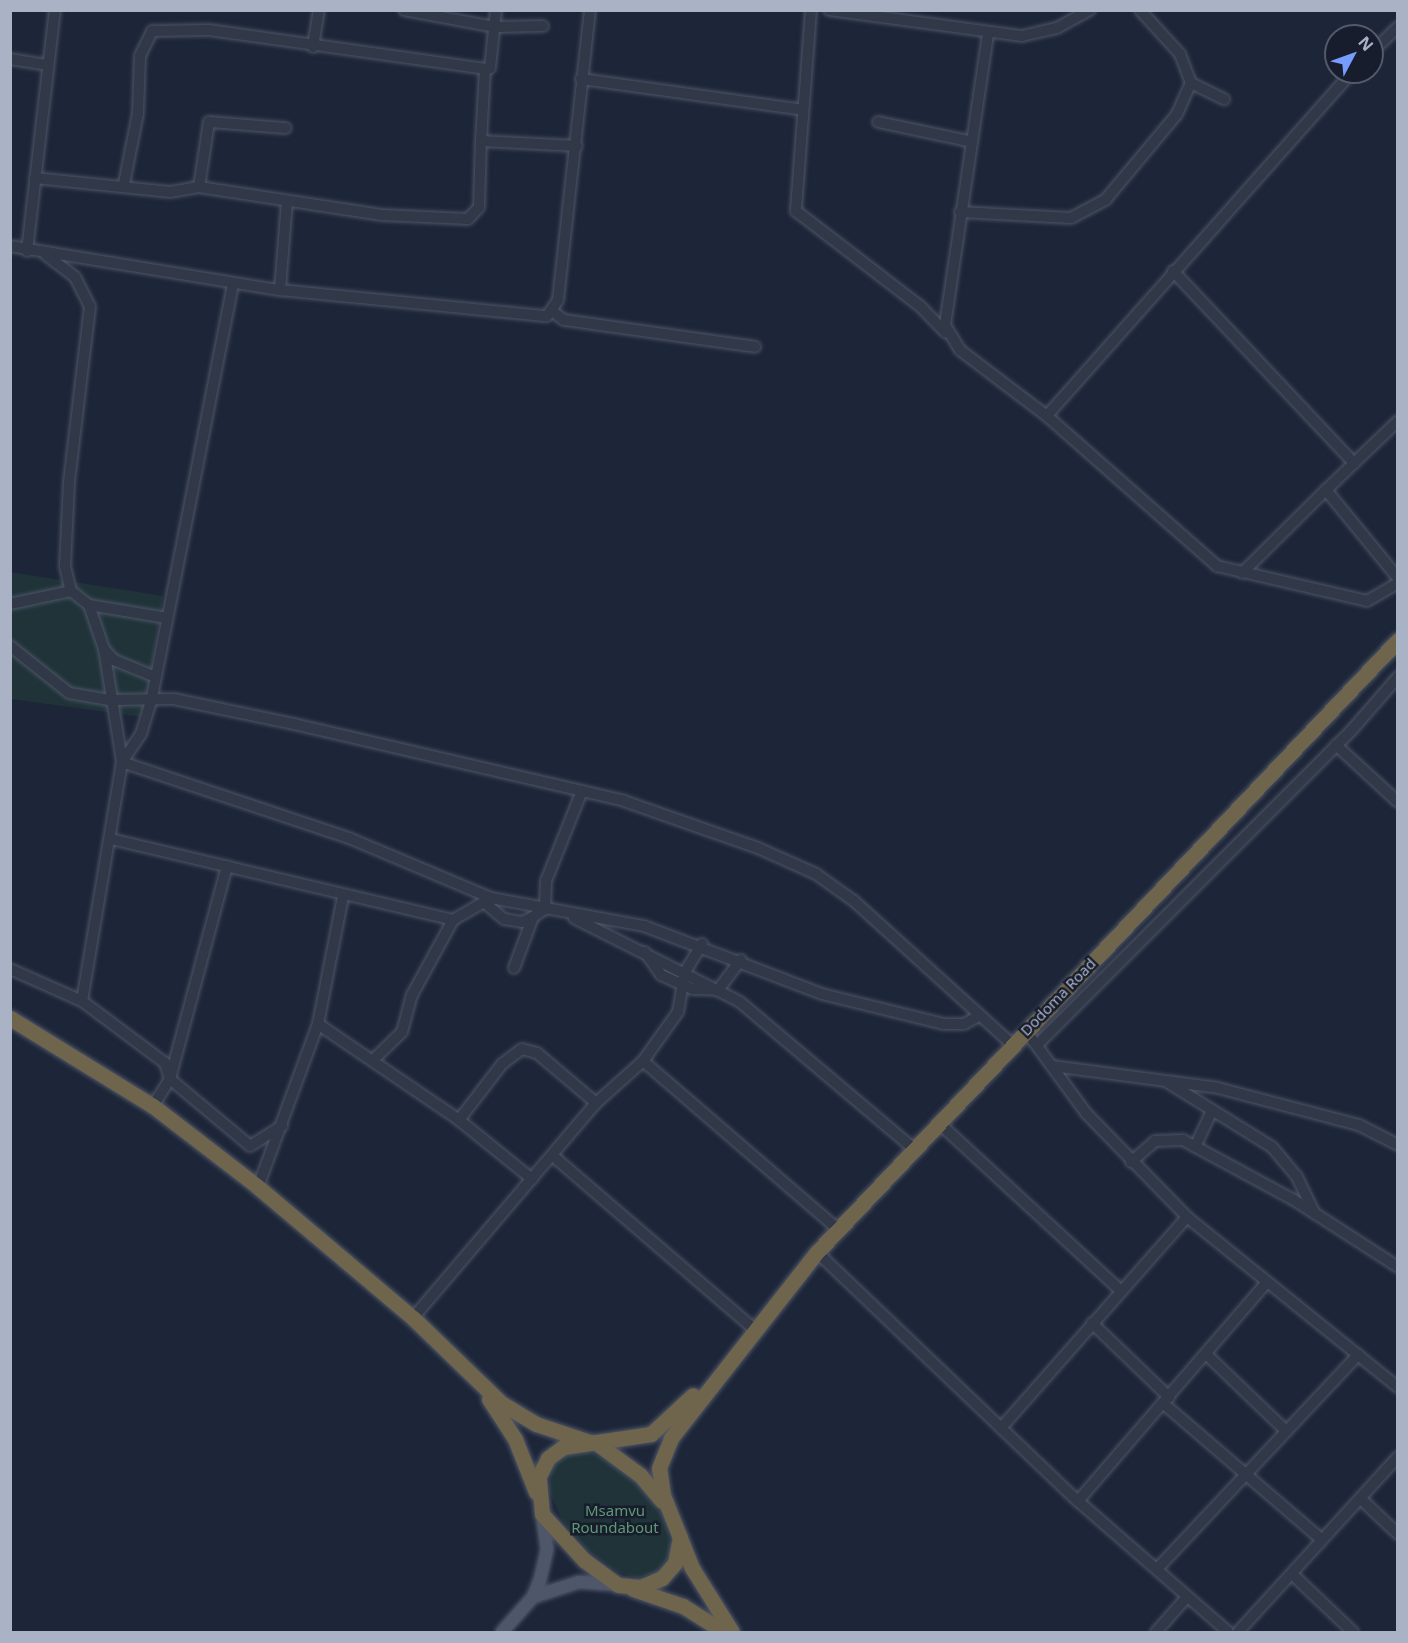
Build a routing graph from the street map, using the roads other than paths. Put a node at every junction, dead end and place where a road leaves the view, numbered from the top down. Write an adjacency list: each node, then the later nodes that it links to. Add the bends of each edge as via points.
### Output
1 (55, 10): 18 (street)
2 (319, 10): 16 (street)
3 (404, 10): 12 (street)
4 (496, 10): 12 (street)
5 (590, 10): 20 (street)
6 (811, 10): 24 (street)
7 (829, 10): 10 (street)
8 (1090, 10): 14 (street, via 1037,35)
9 (1140, 10): 21 (street, via 1180,54)
10 (878, 14): 14 (street)
11 (543, 26): 12 (street)
12 (495, 27): 19 (street, via 490,68)
13 (1398, 27): 15 (street)
14 (988, 34): 28 (street)
15 (1384, 40)
16 (313, 47): 19 (street); 31 (street, via 176,26 152,31 140,56 138,113)
17 (10, 59): 18 (street)
18 (47, 64): 30 (street)
19 (485, 69): 27 (street)
20 (581, 79): 24 (street); 29 (street)
21 (1191, 83): 23 (street); 34 (street, via 1185,103 1155,143 1090,210 1071,218)
22 (1341, 84): 38 (street)
23 (1224, 99)
24 (803, 110): 42 (street, via 796,211 920,306)
25 (878, 122): 28 (street)
26 (286, 128): 32 (street, via 209,122)
27 (480, 141): 29 (street); 33 (street, via 479,207 474,219 382,215)
28 (968, 141): 34 (street)
29 (577, 146): 41 (street)
30 (35, 178): 31 (street); 36 (street)
31 (124, 184): 32 (street, via 170,192)
32 (199, 187): 33 (street)
33 (287, 201): 40 (street)
34 (960, 212): 42 (street)
35 (10, 246): 36 (street)
36 (27, 251): 37 (street)
37 (44, 253): 39 (street); 51 (street, via 75,277 90,306 69,482 65,566)
38 (1173, 271): 44 (street); 46 (street)
39 (232, 284): 40 (street); 54 (street, via 197,485)
40 (280, 290): 41 (street, via 538,317)
41 (552, 311): 43 (street, via 564,320)
42 (946, 333): 44 (street)
43 (755, 347)
44 (1047, 416): 48 (street, via 1196,552)
45 (1398, 421): 46 (street)
46 (1354, 463): 47 (street)
47 (1326, 490): 48 (street); 49 (street)
48 (1242, 573): 50 (street, via 1367,601)
49 (1398, 578)
50 (1398, 583)
51 (71, 591): 52 (street); 53 (street)
52 (10, 604)
53 (89, 605): 54 (street); 57 (street)
54 (166, 618): 58 (street)
55 (1398, 639): 86 (highway, Dodoma Road)
56 (10, 646): 61 (street, via 69,693)
57 (104, 649): 58 (street, via 114,660); 61 (street)
58 (153, 676): 60 (street)
59 (1398, 677): 62 (street)
60 (152, 697): 61 (street); 63 (street, via 141,734); 64 (street)
61 (110, 700): 63 (street)
62 (1336, 745): 65 (street); 88 (street)
63 (122, 762): 66 (street); 69 (street, via 349,838)
64 (582, 790): 70 (street, via 546,881); 83 (street, via 694,823 816,874 893,932)
65 (1398, 802)
66 (111, 839): 67 (street); 82 (street)
67 (227, 866): 68 (street); 92 (street)
68 (343, 896): 73 (street); 85 (street)
69 (488, 900): 70 (street); 72 (street, via 504,920 522,922); 73 (street)
70 (545, 909): 71 (street); 72 (street)
71 (561, 912): 74 (street, via 644,926); 75 (street)
72 (533, 917): 77 (street)
73 (453, 920): 89 (street, via 412,995 402,1032)
74 (702, 944): 76 (street); 79 (street)
75 (645, 952): 79 (street); 80 (street, via 661,975)
76 (741, 960): 81 (street); 83 (street, via 822,994 944,1024 964,1024)
77 (514, 968)
78 (10, 969): 82 (street)
79 (685, 972): 80 (street); 81 (street)
80 (682, 988): 81 (street); 90 (street, via 678,1012)
81 (718, 990): 102 (street, via 740,1002)
82 (82, 1002): 92 (street, via 150,1049)
83 (980, 1015): 87 (street)
84 (10, 1018): 95 (highway)
85 (318, 1024): 89 (street); 99 (street)
86 (1026, 1031): 87 (highway, Dodoma Road); 88 (street)
87 (1013, 1045): 98 (highway, Dodoma Road)
88 (1037, 1045): 91 (street)
89 (373, 1060): 97 (street)
90 (643, 1061): 94 (street); 109 (street)
91 (1052, 1066): 93 (street); 104 (street)
92 (170, 1079): 95 (street); 99 (street, via 250,1146)
93 (1162, 1079): 96 (street); 100 (street, via 1283,1104 1359,1125)
94 (596, 1103): 97 (street, via 537,1053 522,1049 502,1064); 103 (street)
95 (153, 1106): 106 (highway)
96 (1212, 1111): 101 (street); 107 (street, via 1272,1147 1297,1177)
97 (459, 1120): 105 (street)
98 (939, 1123): 102 (highway, Dodoma Road); 113 (street)
99 (282, 1125): 106 (street)
100 (1398, 1145)
101 (1195, 1147): 104 (street, via 1171,1137 1155,1141); 107 (street)
102 (914, 1149): 109 (highway, Dodoma Road)
103 (553, 1156): 105 (street); 116 (street)
104 (1131, 1161): 108 (street)
105 (532, 1179): 114 (street)
106 (258, 1187): 114 (highway)
107 (1316, 1216): 111 (street)
108 (1187, 1217): 112 (street); 113 (street)
109 (839, 1230): 110 (highway, Dodoma Road)
110 (816, 1252): 116 (highway, Dodoma Road); 123 (street)
111 (1398, 1268)
112 (1266, 1283): 117 (street); 118 (street)
113 (1119, 1289): 115 (street)
114 (413, 1318): 120 (highway)
115 (1092, 1323): 122 (street); 123 (street)
116 (753, 1328): 119 (highway, Dodoma Road)
117 (1206, 1354): 122 (street); 124 (street)
118 (1358, 1355): 121 (street); 124 (street)
119 (727, 1362): 125 (highway, Dodoma Road, via 660,1429 642,1438); 131 (highway, Dodoma Road, via 665,1449 659,1482)
120 (481, 1386): 125 (highway, via 536,1424); 130 (highway, via 515,1439)
121 (1398, 1388)
122 (1167, 1401): 127 (street); 129 (street)
123 (1001, 1428): 129 (street)
124 (1286, 1431): 127 (street)
125 (592, 1442): 130 (highway, via 563,1447 548,1458 539,1476); 131 (highway, via 640,1474)
126 (1398, 1457): 128 (street)
127 (1248, 1475): 134 (street); 135 (street)
128 (1362, 1500): 132 (street); 134 (street)
129 (1078, 1501): 135 (street)
130 (541, 1507): 137 (highway, via 584,1560); 138 (main road, via 547,1550)
131 (673, 1518): 133 (highway)
132 (1398, 1534)
133 (680, 1537): 137 (highway, via 666,1574 649,1585); 142 (highway, via 705,1592)
134 (1322, 1540): 136 (street)
135 (1157, 1569): 139 (street)
136 (1293, 1575): 145 (street); 146 (street)
137 (623, 1586): 138 (main road, via 579,1582); 141 (highway, via 683,1606)
138 (533, 1597): 140 (main road)
139 (1187, 1597): 143 (street); 144 (street)
140 (506, 1631)
141 (724, 1632)
142 (732, 1632)
143 (1156, 1632)
144 (1228, 1632)
145 (1238, 1632)
146 (1353, 1632)

